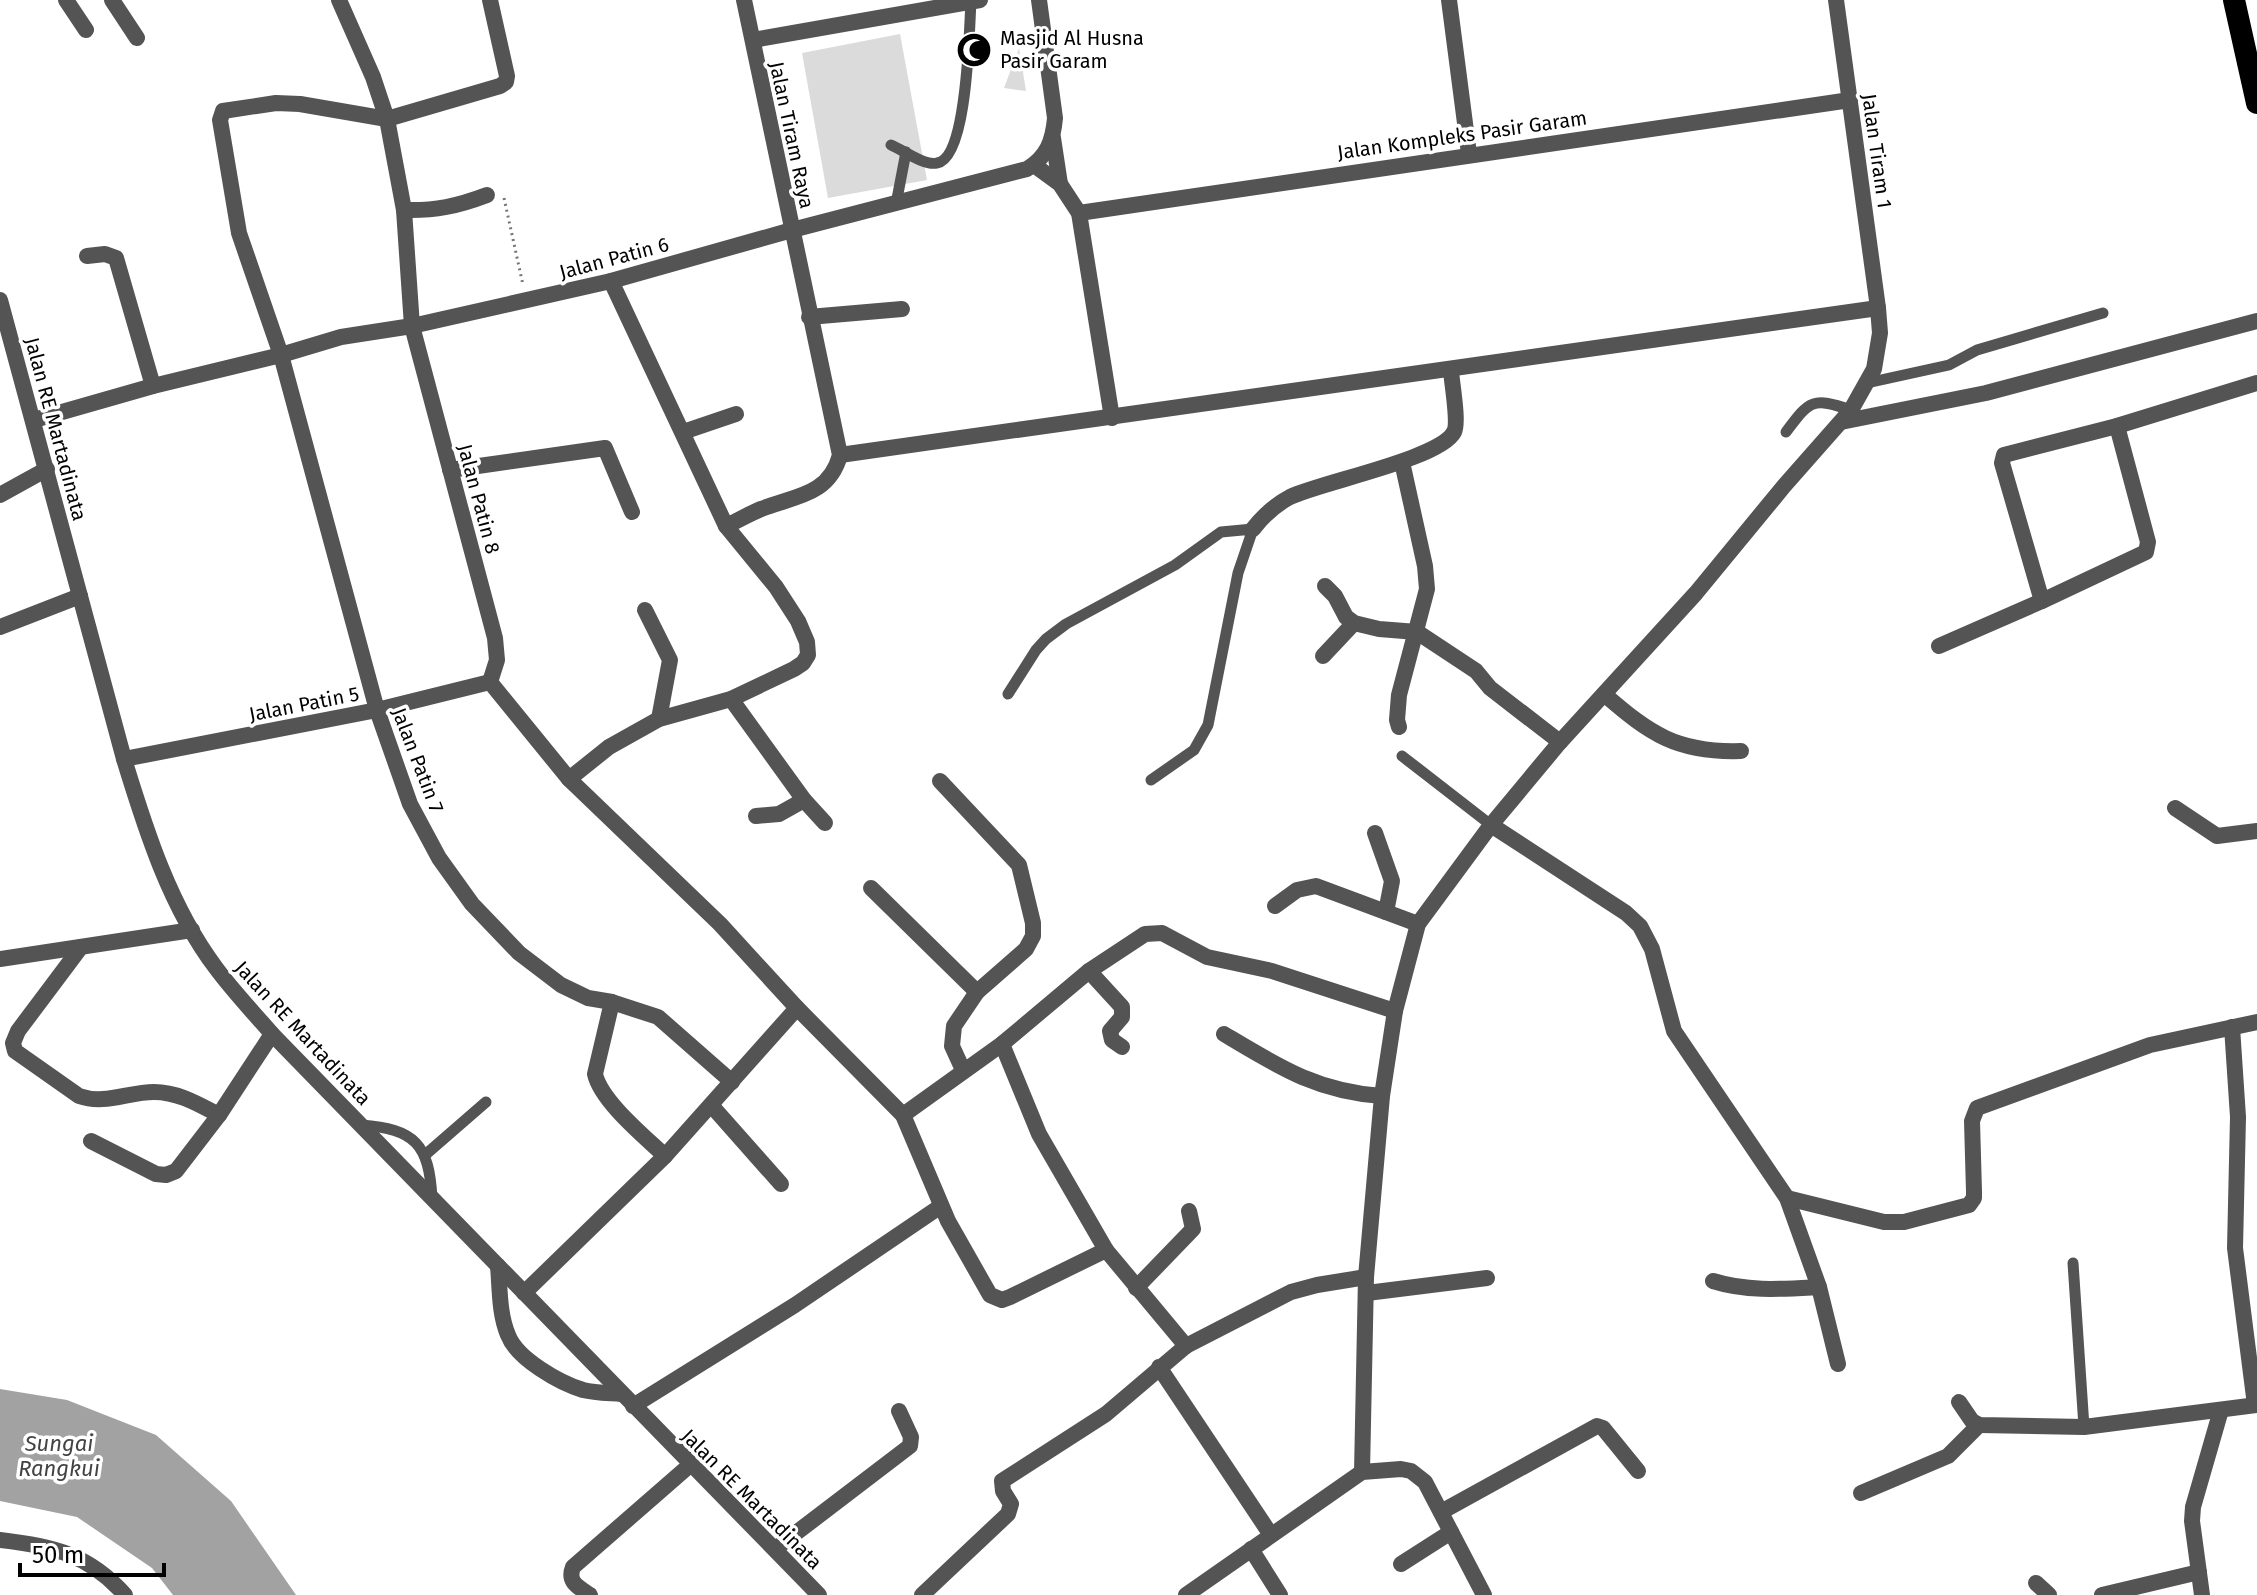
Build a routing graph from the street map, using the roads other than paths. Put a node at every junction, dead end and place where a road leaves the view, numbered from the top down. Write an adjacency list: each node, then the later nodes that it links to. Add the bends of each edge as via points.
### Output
1 (66, 0): 14 (street)
2 (112, 0): 15 (street)
3 (339, 0): 19 (street, Jalan Patin 8)
4 (490, 0): 19 (street, via 506,82)
5 (744, 0): 16 (street)
6 (879, 0): 13 (street)
7 (1039, 0): 20 (street)
8 (1449, 0): 23 (street)
9 (1836, 0): 17 (street, Jalan Tiram 1)
10 (2234, 0): 18 (highway)
11 (976, 1): 12 (street, Jalan Tiram Raya); 22 (lane, via 962,116 948,157 933,164)
12 (942, 3): 13 (street, Jalan Tiram Raya)
13 (883, 18): 16 (street, Jalan Tiram Raya)
14 (86, 30)
15 (137, 38)
16 (753, 40): 30 (street, Jalan Tiram Raya)
17 (1850, 100): 23 (street, Jalan Kompleks Pasir Garam); 34 (street, Jalan Tiram 1)
18 (2257, 103)
19 (387, 119): 28 (street, Jalan Patin 8); 40 (street, Jalan Patin 7, via 276,103 221,115 239,233)
20 (1053, 137): 24 (street); 25 (street)
21 (891, 145): 22 (lane)
22 (906, 152): 27 (lane)
23 (1469, 154): 29 (street, Jalan Kompleks Pasir Garam)
24 (1034, 165): 25 (street); 27 (street, Jalan Patin 6)
25 (1060, 184): 29 (street)
26 (487, 195): 28 (street, via 455,207)
27 (896, 204): 30 (street, Jalan Patin 6)
28 (404, 210): 39 (street, Jalan Patin 8)
29 (1079, 213): 47 (street)
30 (792, 230): 32 (street, Jalan Patin 6); 37 (street, Jalan Tiram Raya)
31 (87, 256): 44 (street, via 116,258)
32 (611, 281): 39 (street, Jalan Patin 6); 50 (street)
33 (0, 300): 48 (street, Jalan RE Martadinata)
34 (1878, 308): 41 (street); 42 (street, Jalan Tiram 1, via 1878,355)
35 (902, 309): 37 (street)
36 (2103, 313): 42 (lane, via 1977,350 1949,365)
37 (809, 317): 52 (street, Jalan Tiram Raya)
38 (2257, 321): 46 (street, via 1986,393)
39 (412, 326): 40 (street, Jalan Patin 6, via 341,337); 55 (street, Jalan Patin 8)
40 (281, 355): 44 (street, Jalan Patin 6); 73 (street, Jalan Patin 7)
41 (1451, 371): 47 (street); 53 (street, via 1454,432)
42 (1867, 383): 46 (street, Jalan Tiram 1)
43 (2257, 383): 49 (street)
44 (153, 386): 48 (street, Jalan Patin 6)
45 (736, 414): 50 (street)
46 (1846, 416): 51 (lane, via 1824,403 1812,403); 71 (street, Jalan Tiram 1)
47 (1112, 418): 52 (street)
48 (34, 420): 54 (street, Jalan RE Martadinata)
49 (2117, 426): 62 (street, via 2148,548); 62 (street, via 2002,458)
50 (683, 432): 58 (street)
51 (1786, 432)
52 (840, 455): 58 (street, via 822,485)
53 (1402, 462): 59 (street, via 1290,497 1264,514); 66 (street, via 1427,589)
54 (47, 469): 56 (street); 61 (street, Jalan RE Martadinata)
55 (450, 470): 57 (street, via 605,448); 69 (street, Jalan Patin 8, via 495,638 497,660)
56 (0, 495)
57 (632, 512)
58 (726, 526): 72 (street, via 798,621 808,655 794,669)
59 (1253, 529): 70 (lane, via 1221,532 1175,565 1066,624 1036,650); 81 (lane, via 1238,573 1208,725 1194,750)
60 (1325, 586): 64 (street)
61 (80, 596): 65 (street); 79 (street, Jalan RE Martadinata)
62 (2042, 601): 67 (street)
63 (645, 610): 74 (street, via 670,660)
64 (1354, 623): 66 (street); 68 (street)
65 (0, 627)
66 (1417, 632): 75 (street, via 1399,695); 76 (street, via 1476,671)
67 (1939, 646)
68 (1323, 656)
69 (490, 682): 73 (street, Jalan Patin 5); 80 (street)
70 (1008, 694)
71 (1604, 694): 76 (street, Jalan Tiram 1); 77 (street, via 1639,725 1677,744 1710,752)
72 (731, 699): 74 (street); 83 (street)
73 (377, 710): 79 (street, Jalan Patin 5); 99 (street, Jalan Patin 7, via 410,804 472,904 519,953 561,985)
74 (659, 719): 80 (street, via 609,747)
75 (1399, 727)
76 (1560, 742): 87 (street, Jalan Tiram 1)
77 (1741, 751)
78 (1402, 756): 87 (lane)
79 (124, 759): 94 (street, Jalan RE Martadinata, via 147,834)
80 (569, 779): 100 (street, via 720,924)
81 (1151, 780)
82 (940, 781): 98 (street, via 1019,865 1033,923 1026,949)
83 (804, 800): 85 (street, via 779,814); 86 (street)
84 (2175, 808): 88 (street, via 2217,836)
85 (756, 816)
86 (825, 823)
87 (1491, 825): 93 (street, Jalan Tiram 1); 120 (street, via 1640,926 1652,949 1674,1031)
88 (2257, 831)
89 (1375, 833): 92 (street, via 1392,881)
90 (871, 888): 98 (street)
91 (1275, 906): 92 (street, via 1297,890 1316,886)
92 (1386, 912): 93 (street)
93 (1418, 924): 101 (street)
94 (192, 930): 95 (street); 104 (street, Jalan RE Martadinata, via 215,968)
95 (81, 947): 96 (street); 113 (street, via 18,1031 15,1051 91,1100 153,1092 181,1096)
96 (0, 959)
97 (1089, 971): 101 (street, via 1145,934 1162,933 1207,957 1272,971); 106 (street); 107 (street, via 1122,1007 1122,1017 1110,1031)
98 (977, 992): 108 (street, via 951,1036)
99 (612, 1002): 109 (street, Jalan Patin 7, via 658,1017); 118 (street, via 596,1079)
100 (797, 1008): 109 (street); 114 (street)
101 (1395, 1011): 110 (street)
102 (2257, 1022): 103 (street)
103 (2232, 1027): 120 (street, via 2150,1045 1977,1108 1972,1121 1974,1198 1969,1205 1884,1222); 138 (street, via 2238,1117 2235,1248)
104 (272, 1034): 113 (street); 115 (street, Jalan RE Martadinata)
105 (1224, 1034): 110 (street, via 1295,1076 1328,1088)
106 (1002, 1044): 108 (street); 124 (street, via 1039,1134)
107 (1122, 1047)
108 (963, 1070): 114 (street)
109 (732, 1082): 112 (street)
110 (1382, 1096): 129 (street)
111 (486, 1102): 117 (lane)
112 (711, 1105): 118 (street); 119 (street)
113 (219, 1115): 116 (street, via 176,1171 166,1175)
114 (903, 1115): 122 (street)
115 (361, 1125): 117 (lane, via 405,1133); 121 (street, Jalan RE Martadinata)
116 (91, 1141)
117 (425, 1155): 121 (lane)
118 (665, 1156): 132 (street)
119 (781, 1184)
120 (1787, 1198): 130 (street)
121 (432, 1199): 126 (street, Jalan RE Martadinata)
122 (941, 1206): 124 (street, via 996,1299); 136 (street, via 795,1305)
123 (1189, 1211): 131 (street, via 1193,1229)
124 (1106, 1250): 131 (street)
125 (2073, 1263): 142 (lane)
126 (498, 1266): 132 (street, Jalan RE Martadinata); 136 (street, via 503,1316 518,1351 556,1379)
127 (1487, 1278): 129 (street)
128 (1713, 1281): 130 (street, via 1754,1290)
129 (1366, 1285): 133 (street, via 1317,1285 1291,1292); 145 (street)
130 (1819, 1287): 134 (street)
131 (1136, 1288): 133 (street)
132 (524, 1293): 136 (street, Jalan RE Martadinata)
133 (1186, 1346): 135 (street)
134 (1838, 1364)
135 (1159, 1367): 149 (street); 158 (street, via 1106,1414 1002,1481 1011,1510)
136 (627, 1400): 143 (street, Jalan RE Martadinata)
137 (1959, 1402): 141 (street)
138 (2256, 1405): 139 (street)
139 (2221, 1410): 142 (street); 154 (street, via 2193,1507)
140 (899, 1411): 151 (street, via 910,1446)
141 (1979, 1425): 142 (street); 146 (street, via 1948,1456)
142 (2084, 1427)
143 (690, 1465): 151 (street, Jalan RE Martadinata); 156 (street, via 573,1567 573,1583)
144 (1638, 1471): 147 (street, via 1597,1426)
145 (1362, 1472): 147 (street, via 1411,1471 1425,1482); 149 (street)
146 (1861, 1493)
147 (1441, 1512): 148 (street)
148 (1451, 1532): 153 (street); 161 (street)
149 (1271, 1535): 152 (street)
150 (0, 1540): 155 (street, via 60,1550 108,1576)
151 (775, 1549): 157 (street, Jalan RE Martadinata)
152 (1251, 1549): 159 (street); 160 (street)
153 (1401, 1564)
154 (2199, 1572): 162 (street); 163 (street)
155 (125, 1595)
156 (590, 1595)
157 (819, 1595)
158 (922, 1595)
159 (1186, 1595)
160 (1280, 1595)
161 (1484, 1595)
162 (2102, 1595)
163 (2202, 1595)

